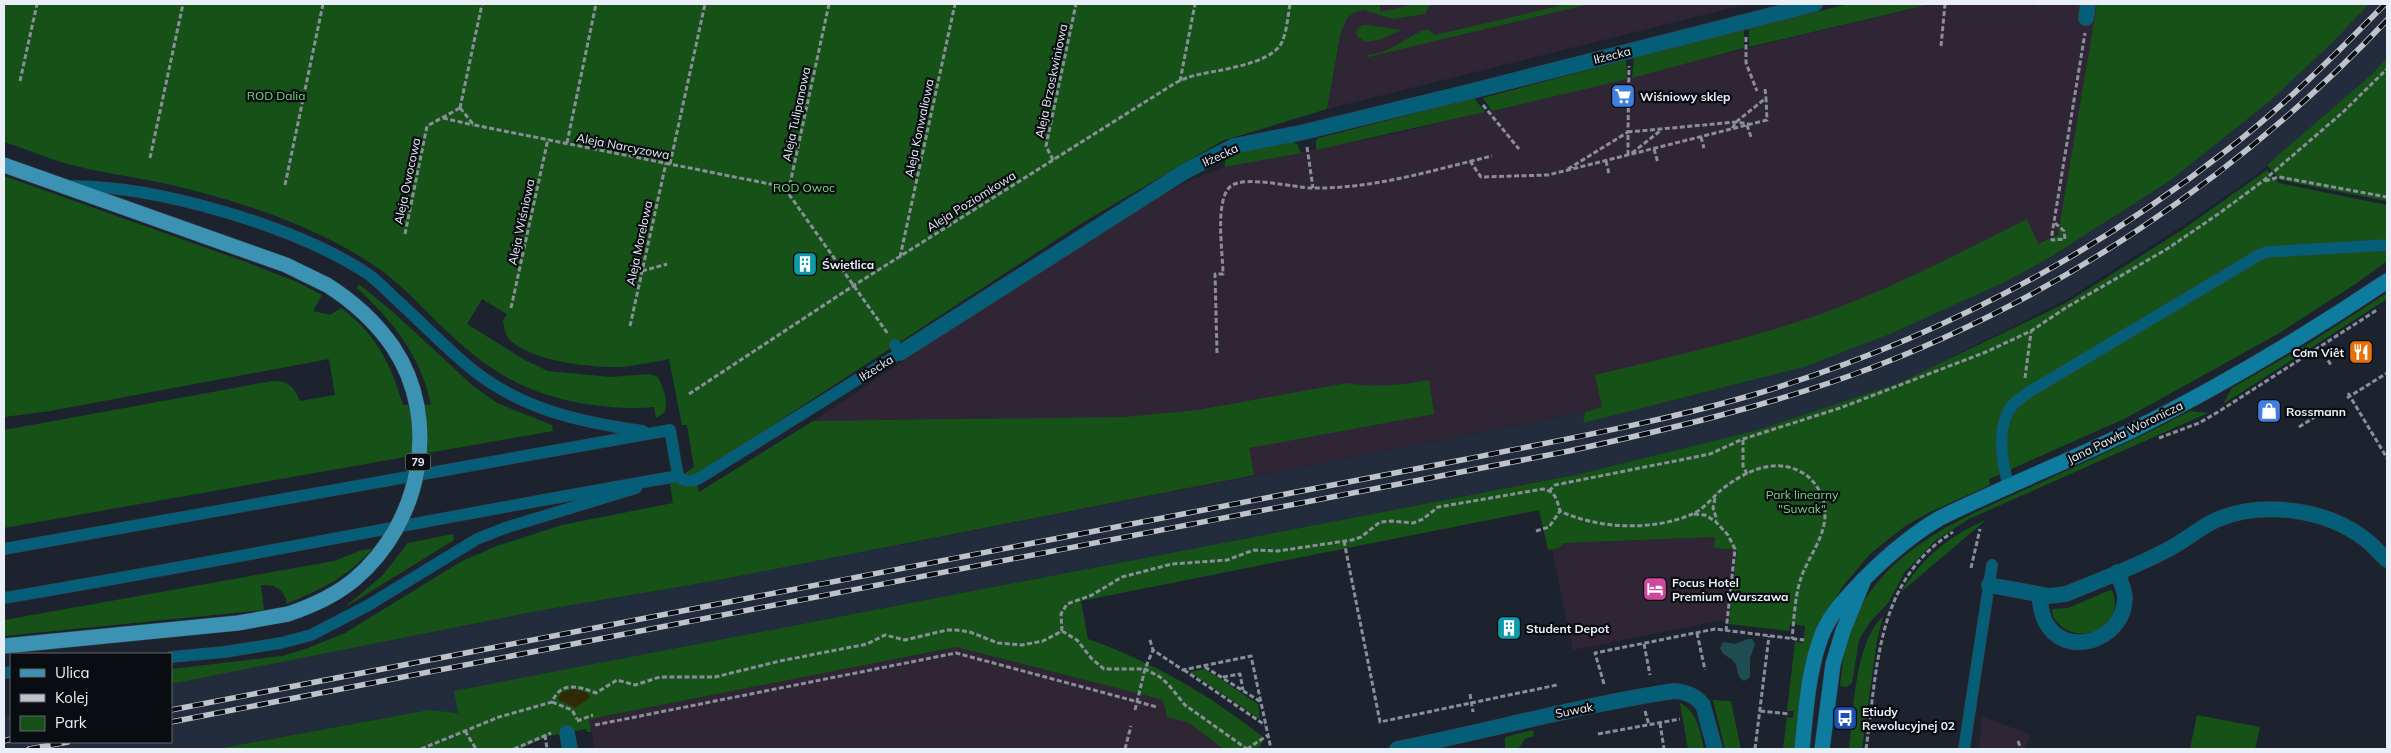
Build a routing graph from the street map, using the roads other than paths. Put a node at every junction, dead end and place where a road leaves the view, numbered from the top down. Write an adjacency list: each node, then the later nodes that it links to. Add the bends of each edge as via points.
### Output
1 (1815, 4): 6 (street, Iłżecka, via 1472,91 1234,146 1184,172)
2 (4, 165): 3 (main road, 79)
3 (64, 186): 7 (lane, via 97,186 175,200 241,217 304,240 370,276 469,367 501,390 536,407 570,418); 19 (main road, 79, bridge, via 286,265 327,285 362,310 402,363 414,396 420,431 418,465 405,513 378,557 335,593 288,614 238,623)
4 (2387, 245): 10 (lane, via 2259,254 2017,400 2006,416 2002,445 2002,460)
5 (2387, 281): 10 (street, Jana Pawła Woronicza, via 2219,385 2132,430)
6 (898, 349): 8 (lane, Iłżecka, via 698,479 686,481)
7 (654, 432): 8 (lane, via 670,430); 11 (lane)
8 (678, 476): 9 (lane)
9 (665, 478): 18 (lane); 20 (lane, via 477,539 367,606 311,635 271,645)
10 (2009, 486): 15 (street, Jana Pawła Woronicza, via 1913,534 1894,548)
11 (4, 549)
12 (2387, 560): 14 (street, via 2365,539 2336,523 2310,514 2280,510 2250,512 2218,520 2169,550)
13 (1992, 565): 16 (lane)
14 (2117, 572): 17 (street, via 2066,594); 17 (street, via 2125,597 2122,616 2107,634 2097,640 2069,640 2053,630 2045,621)
15 (1864, 580): 25 (street, Jana Pawła Woronicza, via 1849,592 1824,632 1810,683); 26 (street, Jana Pawła Woronicza, via 1833,664)
16 (1989, 585): 17 (street); 27 (lane)
17 (2039, 594)
18 (4, 598)
19 (4, 646)
20 (172, 657)
21 (567, 733): 22 (street)
22 (570, 749)
23 (1397, 749): 24 (street, Suwak, via 1533,717 1681,692 1694,696 1703,705)
24 (1715, 749)
25 (1802, 749)
26 (1822, 749)
27 (1964, 749)

